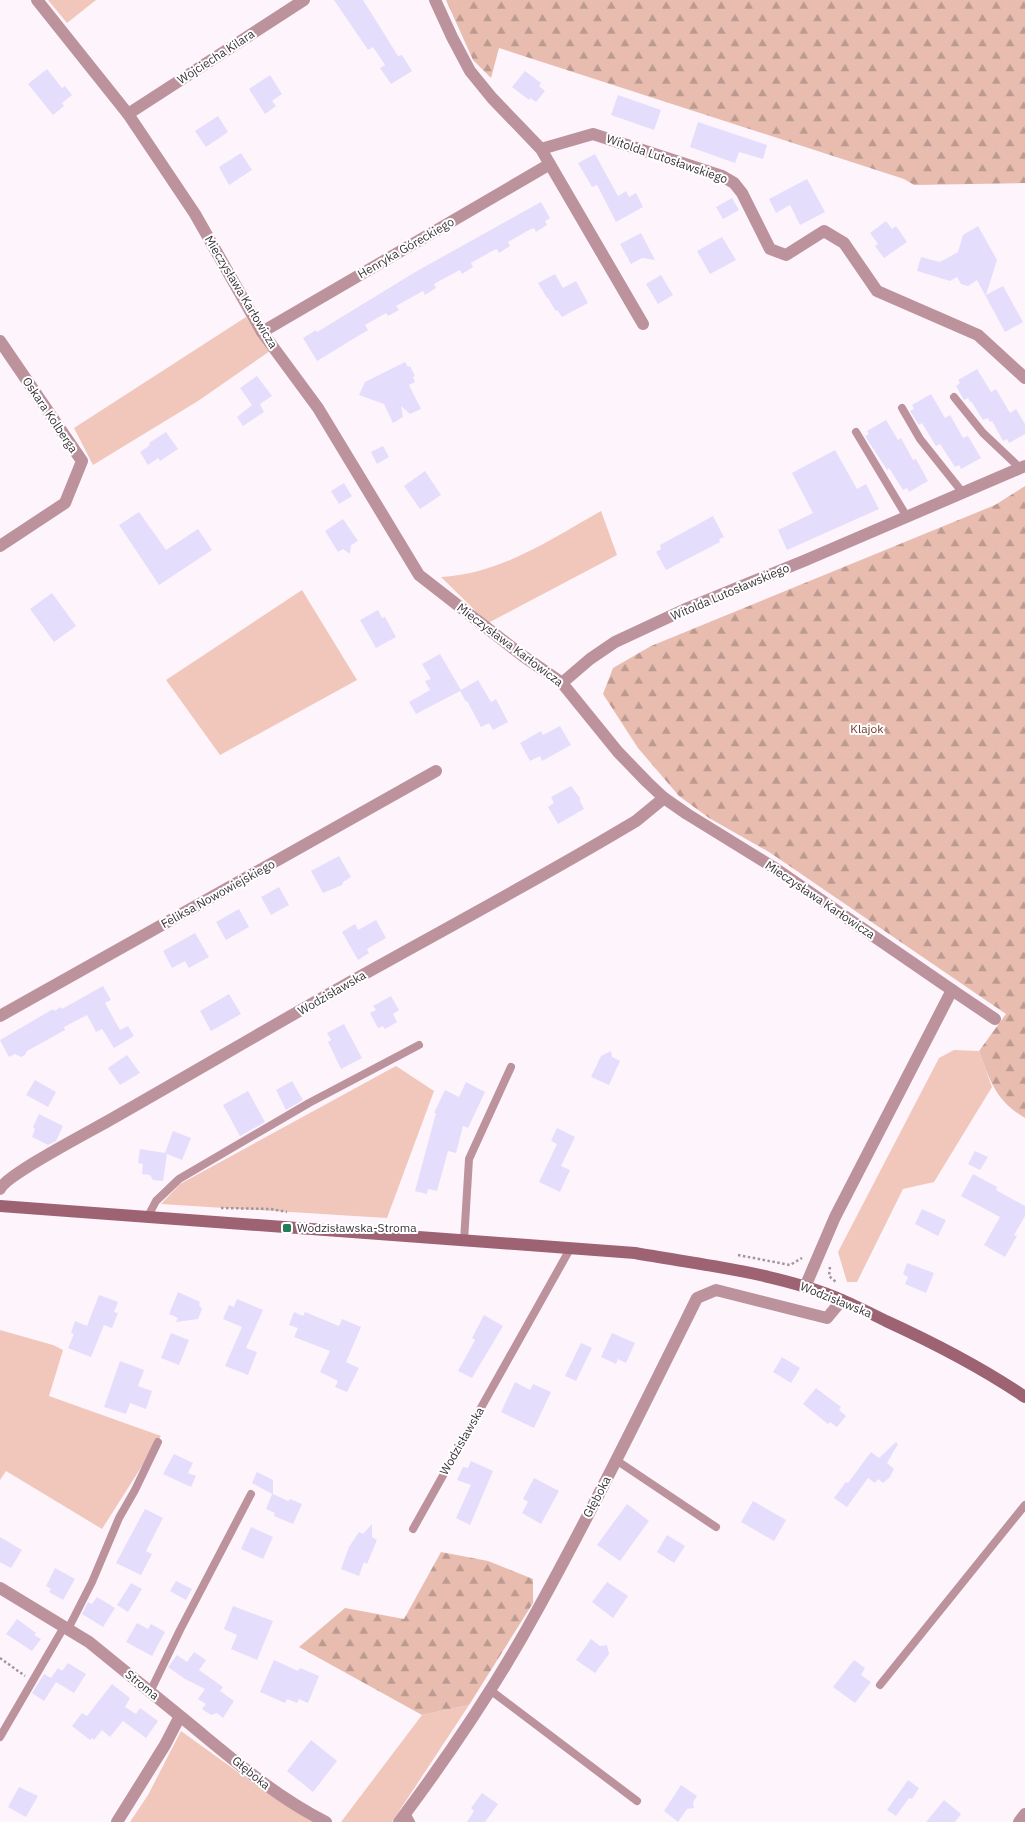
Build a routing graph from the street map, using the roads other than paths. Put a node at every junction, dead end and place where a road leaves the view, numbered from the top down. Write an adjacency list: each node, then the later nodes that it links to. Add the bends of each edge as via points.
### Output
1 (38, 0): 4 (street, Mieczysława Karłowicza)
2 (304, 0): 4 (street, Wojciecha Kilara)
3 (435, 0): 5 (street, via 470,70 492,98)
4 (128, 114): 8 (street, Mieczysława Karłowicza, via 195,214)
5 (542, 149): 6 (street); 10 (street, Witolda Lutosławskiego, via 593,134 722,176 742,192 770,249 786,255 824,232 844,243 878,291 978,335)
6 (550, 164): 7 (street); 8 (street, Henryka Góreckiego)
7 (643, 324)
8 (262, 332): 18 (street, Mieczysława Karłowicza, via 318,408 419,575)
9 (0, 341): 17 (street, Oskara Kolberga, via 82,461 65,503)
10 (1025, 378)
11 (954, 397): 14 (lane, Witolda Lutosławskiego, via 983,434)
12 (902, 408): 15 (lane, via 920,439)
13 (856, 432): 16 (lane)
14 (1023, 467): 15 (street, Witolda Lutosławskiego)
15 (963, 493): 16 (street, Witolda Lutosławskiego)
16 (907, 517): 18 (street, Witolda Lutosławskiego, via 688,608 615,642)
17 (0, 546)
18 (562, 683): 20 (street, Mieczysława Karłowicza, via 618,752)
19 (436, 771): 22 (street, Feliksa Nowowiejskiego)
20 (664, 798): 21 (street, Mieczysława Karłowicza, via 773,867); 26 (street, Wodzisławska, via 614,834 74,1140 12,1176)
21 (952, 990): 23 (street, Mieczysława Karłowicza); 31 (street, via 835,1217)
22 (0, 1016)
23 (995, 1019)
24 (418, 1045): 28 (lane, via 309,1103 179,1179 156,1201)
25 (511, 1067): 29 (lane, via 469,1159)
26 (0, 1189)
27 (0, 1206): 28 (main road, Wodzisławska)
28 (147, 1218): 29 (main road, Wodzisławska)
29 (464, 1241): 30 (main road, Wodzisławska)
30 (570, 1248): 31 (main road, Wodzisławska, via 635,1253); 39 (lane, Wodzisławska)
31 (806, 1286): 32 (main road, Wodzisławska)
32 (842, 1300): 33 (main road, Wodzisławska, via 931,1341); 35 (street, Głęboka, via 827,1318 716,1290 697,1298)
33 (1023, 1392)
34 (158, 1442): 41 (lane, via 119,1518 92,1582)
35 (616, 1460): 38 (lane); 43 (street, Głęboka, via 539,1608)
36 (251, 1494): 44 (lane)
37 (1025, 1505): 42 (lane)
38 (716, 1527)
39 (413, 1529)
40 (0, 1588): 41 (street, Stroma)
41 (66, 1628): 44 (street, Stroma, via 89,1642); 46 (lane)
42 (880, 1685)
43 (490, 1690): 47 (lane); 49 (street, Głęboka)
44 (150, 1692): 45 (street, Stroma)
45 (180, 1716): 50 (street); 51 (street, Głęboka, via 270,1789)
46 (0, 1737)
47 (637, 1801)
48 (1025, 1814): 52 (street)
49 (405, 1819)
50 (117, 1822)
51 (326, 1822)
52 (1019, 1822)

